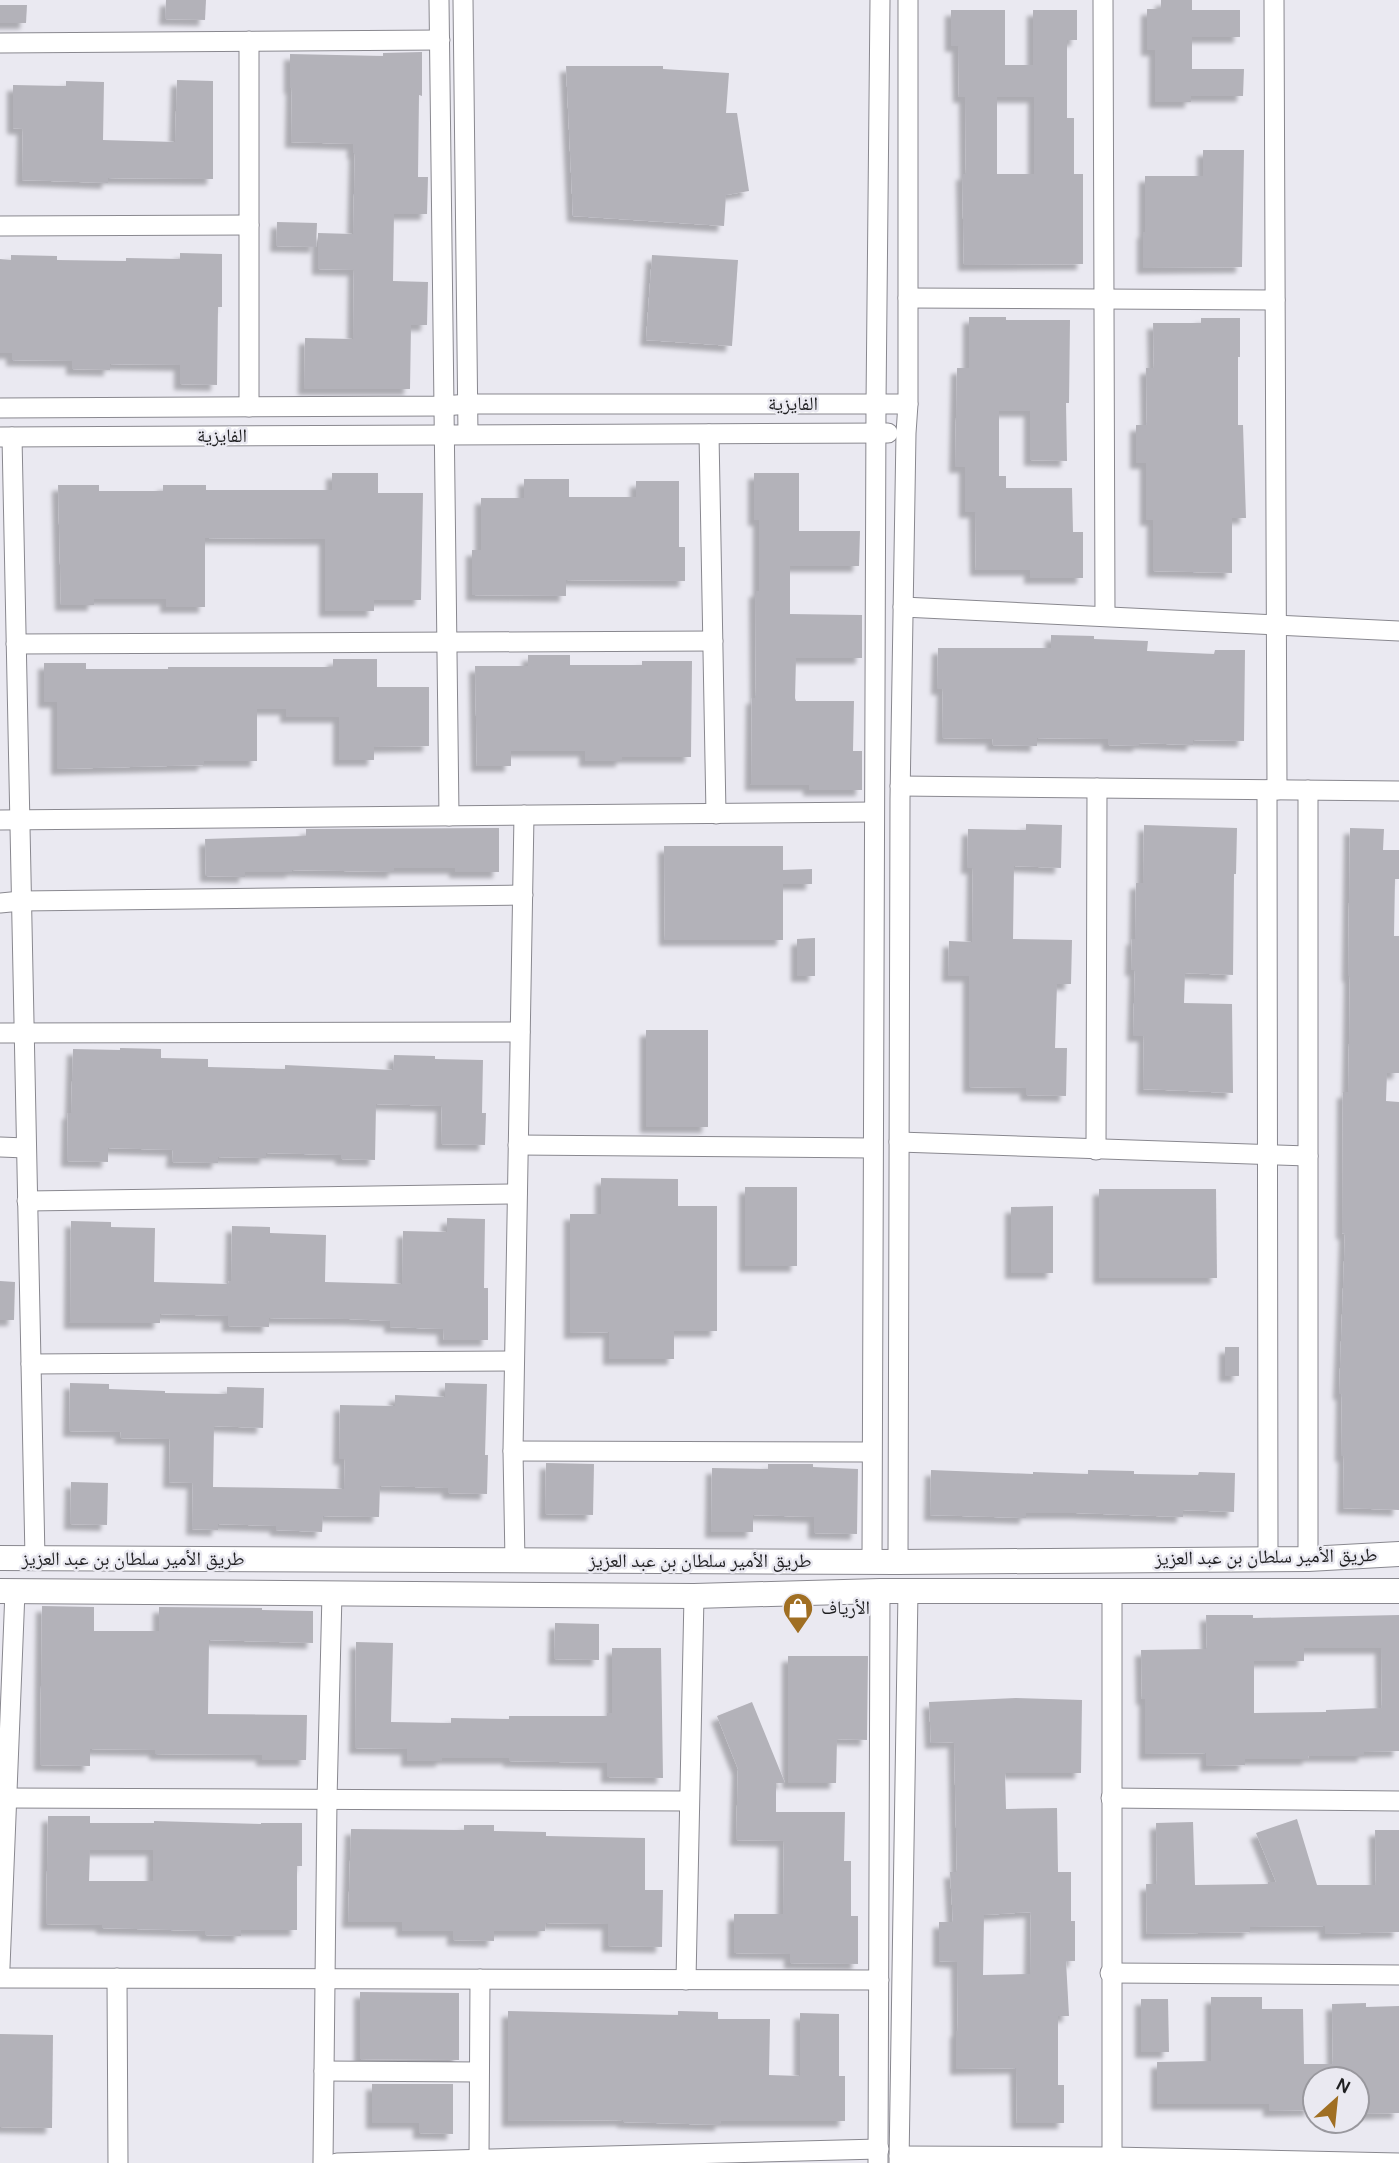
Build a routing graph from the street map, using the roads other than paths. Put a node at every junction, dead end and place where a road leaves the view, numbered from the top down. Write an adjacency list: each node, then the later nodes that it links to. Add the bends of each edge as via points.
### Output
1 (439, 0): 7 (street)
2 (463, 0): 15 (street)
3 (880, 0): 16 (street)
4 (908, 0): 12 (street)
5 (1103, 0): 13 (street)
6 (1274, 0): 14 (street)
7 (440, 40): 8 (street); 18 (street)
8 (249, 41): 9 (street); 10 (street)
9 (0, 43)
10 (249, 225): 11 (street); 19 (street)
11 (0, 226)
12 (908, 298): 13 (street); 17 (street)
13 (1104, 300): 14 (street); 28 (street)
14 (1275, 300): 29 (street)
15 (468, 404): 16 (street, الفايزية); 18 (street, الفايزية); 25 (street)
16 (876, 404): 17 (street, الفايزية); 21 (street)
17 (908, 404): 22 (street)
18 (444, 406): 19 (street, الفايزية); 24 (street)
19 (249, 407): 20 (street, الفايزية)
20 (0, 408)
21 (877, 433): 22 (street, الفايزية); 23 (street, الفايزية); 39 (street)
22 (906, 433): 27 (street)
23 (709, 434): 25 (street, الفايزية); 31 (street)
24 (445, 435): 25 (street, الفايزية); 26 (street, الفايزية); 32 (street)
25 (468, 435)
26 (6, 437): 33 (street)
27 (903, 607): 28 (street); 34 (street)
28 (1105, 616): 29 (street)
29 (1276, 624): 30 (street); 36 (street)
30 (1399, 631)
31 (713, 641): 32 (street); 40 (street)
32 (449, 643): 33 (street); 42 (street)
33 (16, 645): 43 (street)
34 (900, 786): 35 (street); 50 (street)
35 (1097, 788): 36 (street); 55 (street)
36 (1271, 790): 37 (street); 56 (street)
37 (1308, 790): 38 (street); 57 (street)
38 (1399, 791)
39 (874, 812): 40 (street); 54 (street)
40 (716, 814): 41 (street)
41 (524, 815): 42 (street); 44 (street)
42 (449, 816): 43 (street)
43 (10, 819): 45 (street)
44 (523, 895): 45 (street); 47 (street)
45 (21, 901): 46 (street); 49 (street)
46 (0, 903)
47 (520, 1032): 49 (street); 51 (street)
48 (0, 1033): 49 (street)
49 (24, 1033): 53 (street)
50 (899, 1142): 55 (street); 71 (street)
51 (518, 1145): 54 (street); 58 (street)
52 (0, 1147): 53 (street)
53 (26, 1148): 59 (street)
54 (872, 1148): 63 (street)
55 (1096, 1150): 56 (street)
56 (1267, 1156): 57 (street); 67 (street)
57 (1308, 1156): 68 (street)
58 (517, 1194): 59 (street); 60 (street)
59 (27, 1201): 61 (street)
60 (514, 1361): 61 (street); 62 (street)
61 (30, 1364): 66 (street)
62 (513, 1451): 63 (street); 69 (street)
63 (871, 1451): 70 (street)
64 (1399, 1554): 68 (main road, طريق الأمير سلطان بن عبد العزيز)
65 (0, 1558): 66 (main road, طريق الأمير سلطان بن عبد العزيز)
66 (35, 1558): 69 (main road, طريق الأمير سلطان بن عبد العزيز)
67 (1268, 1559): 68 (main road, طريق الأمير سلطان بن عبد العزيز); 71 (main road, طريق الأمير سلطان بن عبد العزيز)
68 (1308, 1559)
69 (515, 1561): 70 (main road, طريق الأمير سلطان بن عبد العزيز)
70 (872, 1562): 71 (main road, طريق الأمير سلطان بن عبد العزيز)
71 (898, 1562)
72 (7, 1591): 77 (main road, طريق الأمير سلطان بن عبد العزيز); 79 (street)
73 (880, 1591): 74 (main road, طريق الأمير سلطان بن عبد العزيز); 78 (main road, طريق الأمير سلطان بن عبد العزيز); 92 (street)
74 (908, 1591): 75 (main road, طريق الأمير سلطان بن عبد العزيز); 99 (street)
75 (1112, 1591): 76 (main road, طريق الأمير سلطان بن عبد العزيز); 80 (street)
76 (1399, 1591)
77 (332, 1593): 78 (main road, طريق الأمير سلطان بن عبد العزيز); 81 (street)
78 (694, 1596): 82 (street)
79 (6, 1798): 81 (street); 84 (street)
80 (1111, 1798): 83 (street); 85 (street)
81 (327, 1800): 82 (street); 89 (street)
82 (689, 1801): 91 (street)
83 (1399, 1801)
84 (0, 1967)
85 (1110, 1973): 86 (street); 96 (street)
86 (1399, 1975)
87 (0, 1978): 88 (street)
88 (117, 1978): 89 (street); 103 (street)
89 (326, 1978): 90 (street); 93 (street)
90 (480, 1979): 91 (street); 94 (street)
91 (686, 1980): 92 (street)
92 (879, 1980): 95 (street)
93 (324, 2071): 94 (street); 104 (street)
94 (479, 2072): 98 (street)
95 (878, 2156): 97 (street)
96 (1112, 2157): 99 (street); 101 (street)
97 (692, 2158): 98 (street)
98 (479, 2159): 100 (street)
99 (899, 2160)
100 (374, 2162): 105 (street)
101 (1356, 2162): 102 (street)
102 (1399, 2162)
103 (118, 2163)
104 (323, 2163)
105 (337, 2163)

